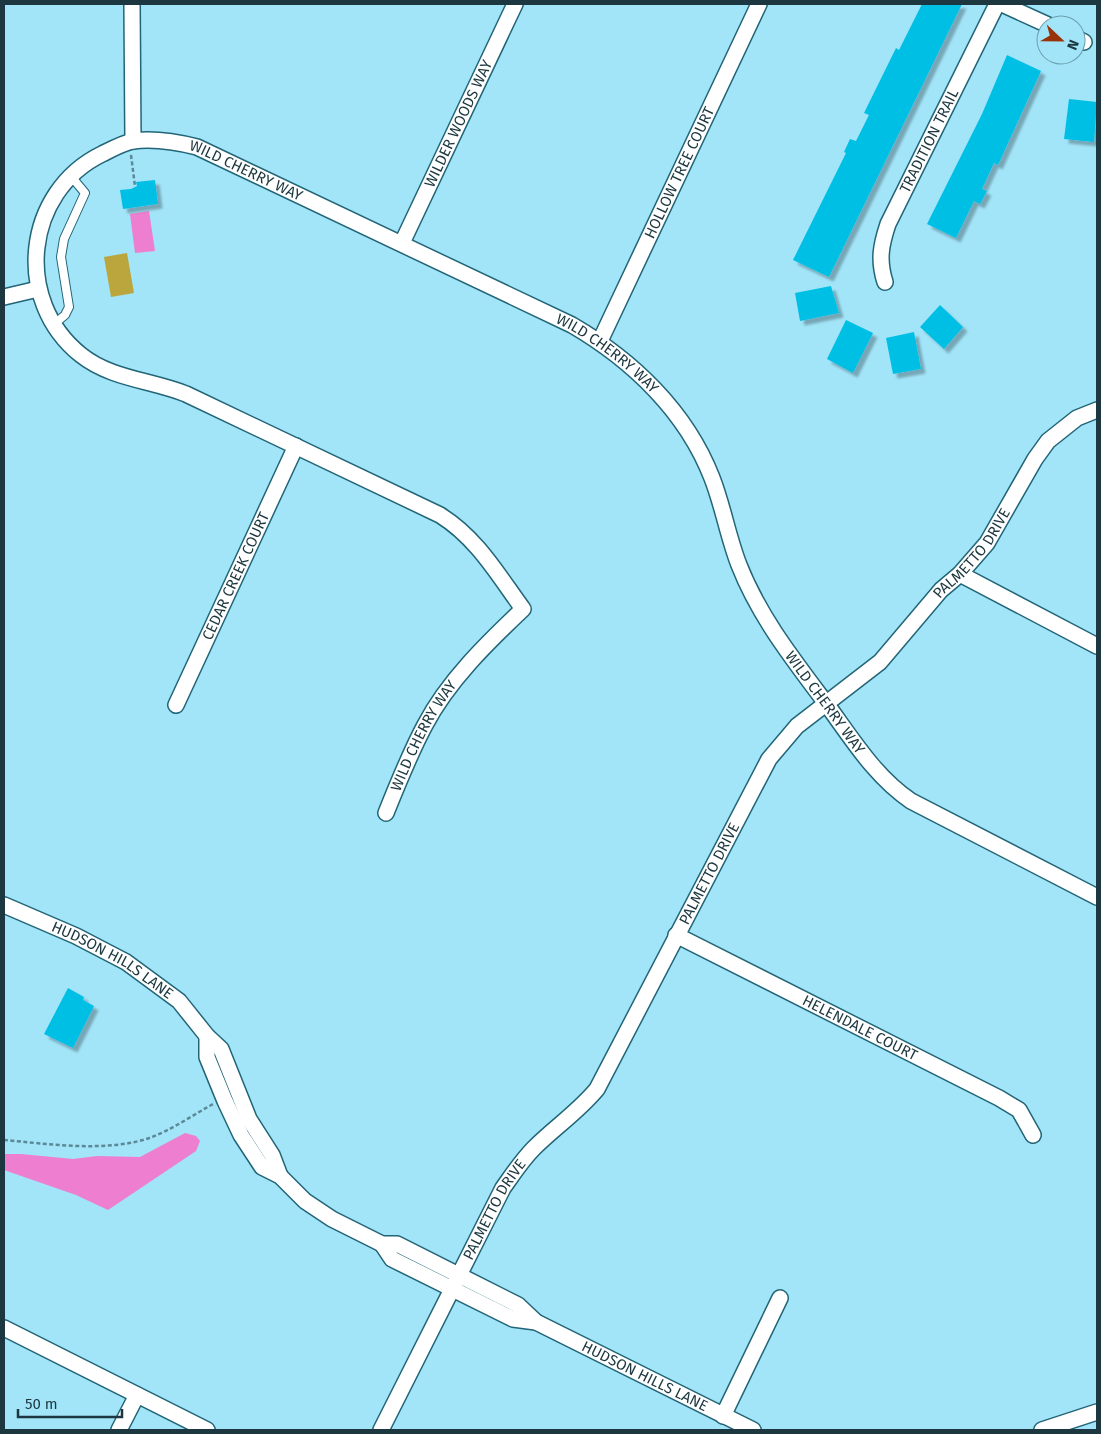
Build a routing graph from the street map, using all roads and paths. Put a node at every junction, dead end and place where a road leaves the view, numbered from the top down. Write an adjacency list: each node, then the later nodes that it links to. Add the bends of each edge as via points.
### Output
1 (132, 4): 7 (street)
2 (515, 4): 10 (street, WILDER WOODS WAY)
3 (759, 4): 15 (street, HOLLOW TREE COURT)
4 (997, 4): 11 (street, TRADITION TRAIL, via 888,224 880,247)
5 (1002, 4): 6 (street)
6 (1036, 20)
7 (132, 146): 8 (street, WILD CHERRY WAY, via 93,158); 9 (path); 10 (street, WILD CHERRY WAY, via 172,141 197,147)
8 (70, 175): 12 (street, WILD CHERRY WAY, via 45,211 38,230 35,270); 14 (lane, via 85,193 70,221 62,248 63,278 69,307 65,315)
9 (134, 186)
10 (402, 243): 15 (street, WILD CHERRY WAY)
11 (885, 282)
12 (38, 289): 13 (street); 14 (street, WILD CHERRY WAY)
13 (4, 297)
14 (53, 324): 17 (street, WILD CHERRY WAY, via 81,355 96,365 117,375 169,387)
15 (600, 341): 20 (street, WILD CHERRY WAY, via 641,375 665,400 687,431 711,475 738,563 757,605)
16 (1097, 410): 18 (street, PALMETTO DRIVE, via 1077,418 1048,441 1034,459 1000,524)
17 (296, 446): 21 (street, CEDAR CREEK COURT); 22 (street, WILD CHERRY WAY, via 455,524 484,554 524,609 496,635 443,698 426,724)
18 (960, 574): 19 (street); 20 (street, PALMETTO DRIVE, via 941,590 880,662)
19 (1097, 646)
20 (826, 704): 23 (street, WILD CHERRY WAY, via 871,765 897,792); 25 (street, PALMETTO DRIVE, via 797,726 769,760)
21 (176, 706)
22 (386, 812)
23 (1097, 897)
24 (4, 905): 29 (street, HUDSON HILLS LANE, via 126,962 179,1001 221,1049 249,1119 272,1155 280,1176 318,1210 382,1244 397,1244)
25 (676, 935): 27 (street, HELENDALE COURT, via 999,1098 1018,1110); 29 (street, PALMETTO DRIVE, via 597,1089 518,1166 503,1188)
26 (214, 1104): 28 (path, via 153,1136 126,1144 65,1145)
27 (1033, 1135)
28 (4, 1140)
29 (454, 1282): 34 (street, HUDSON HILLS LANE, via 518,1305 536,1322); 37 (street, PALMETTO DRIVE)
30 (780, 1298): 34 (street)
31 (4, 1328): 32 (street)
32 (137, 1395): 35 (street); 36 (street)
33 (1097, 1412): 39 (street)
34 (723, 1416): 38 (street, HUDSON HILLS LANE)
35 (119, 1430)
36 (207, 1430)
37 (381, 1430)
38 (753, 1430)
39 (1042, 1430)

